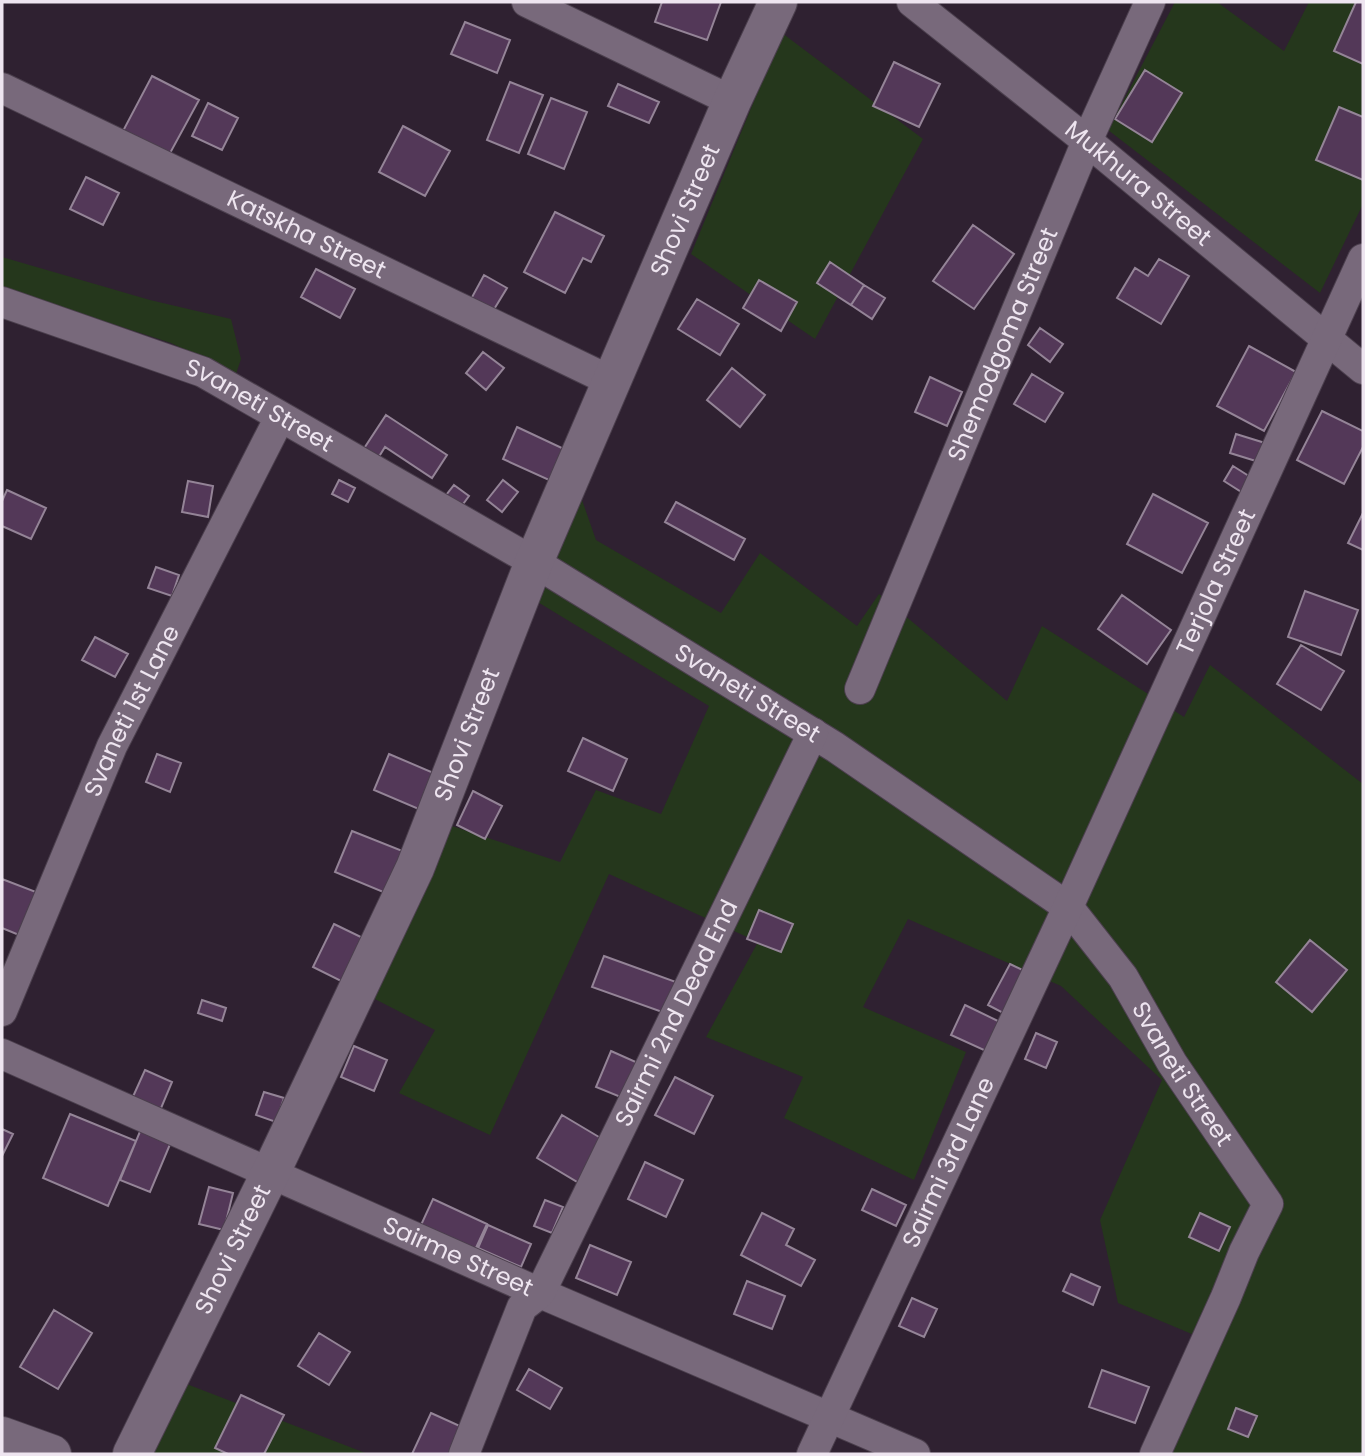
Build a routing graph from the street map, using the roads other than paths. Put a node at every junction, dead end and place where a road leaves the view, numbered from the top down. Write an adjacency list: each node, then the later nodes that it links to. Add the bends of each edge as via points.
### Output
1 (527, 2): 6 (street)
2 (778, 2): 6 (street, Shovi Street)
3 (912, 2): 7 (street, Mukhura Street)
4 (1150, 2): 7 (street, Shemodgoma Street)
5 (2, 88): 12 (street, Katskha Street)
6 (732, 101): 12 (street, Shovi Street)
7 (1087, 141): 10 (street, Mukhura Street); 15 (street, Shemodgoma Street)
8 (1363, 258): 10 (street, Terjola Street)
9 (2, 302): 13 (street, Svaneti Street, via 202,372)
10 (1325, 340): 11 (street, Mukhura Street); 17 (street, Terjola Street)
11 (1363, 369)
12 (611, 381): 14 (street, Shovi Street)
13 (281, 417): 14 (street, Svaneti Street); 18 (street, Svaneti 1st Lane, via 112,746)
14 (534, 562): 16 (street, Svaneti Street); 20 (street, Shovi Street, via 415,868)
15 (860, 689)
16 (813, 733): 17 (street, Svaneti Street); 21 (street, Sairmi 2nd Dead End)
17 (1068, 907): 22 (street, Sairmi 3rd Lane); 29 (street, Svaneti Street, via 1123,977 1172,1063 1268,1204)
18 (2, 1011)
19 (2, 1054): 20 (street, Sairme Street)
20 (270, 1174): 21 (street, Sairme Street); 25 (street, Shovi Street)
21 (540, 1293): 22 (street, Sairme Street); 26 (street, Sairmi 2nd Dead End, via 522,1307)
22 (829, 1417): 27 (street, Sairmi 3rd Lane); 28 (street, Sairme Street)
23 (2, 1436): 24 (street)
24 (52, 1454)
25 (132, 1454)
26 (464, 1454)
27 (812, 1454)
28 (915, 1454)
29 (1155, 1454)

